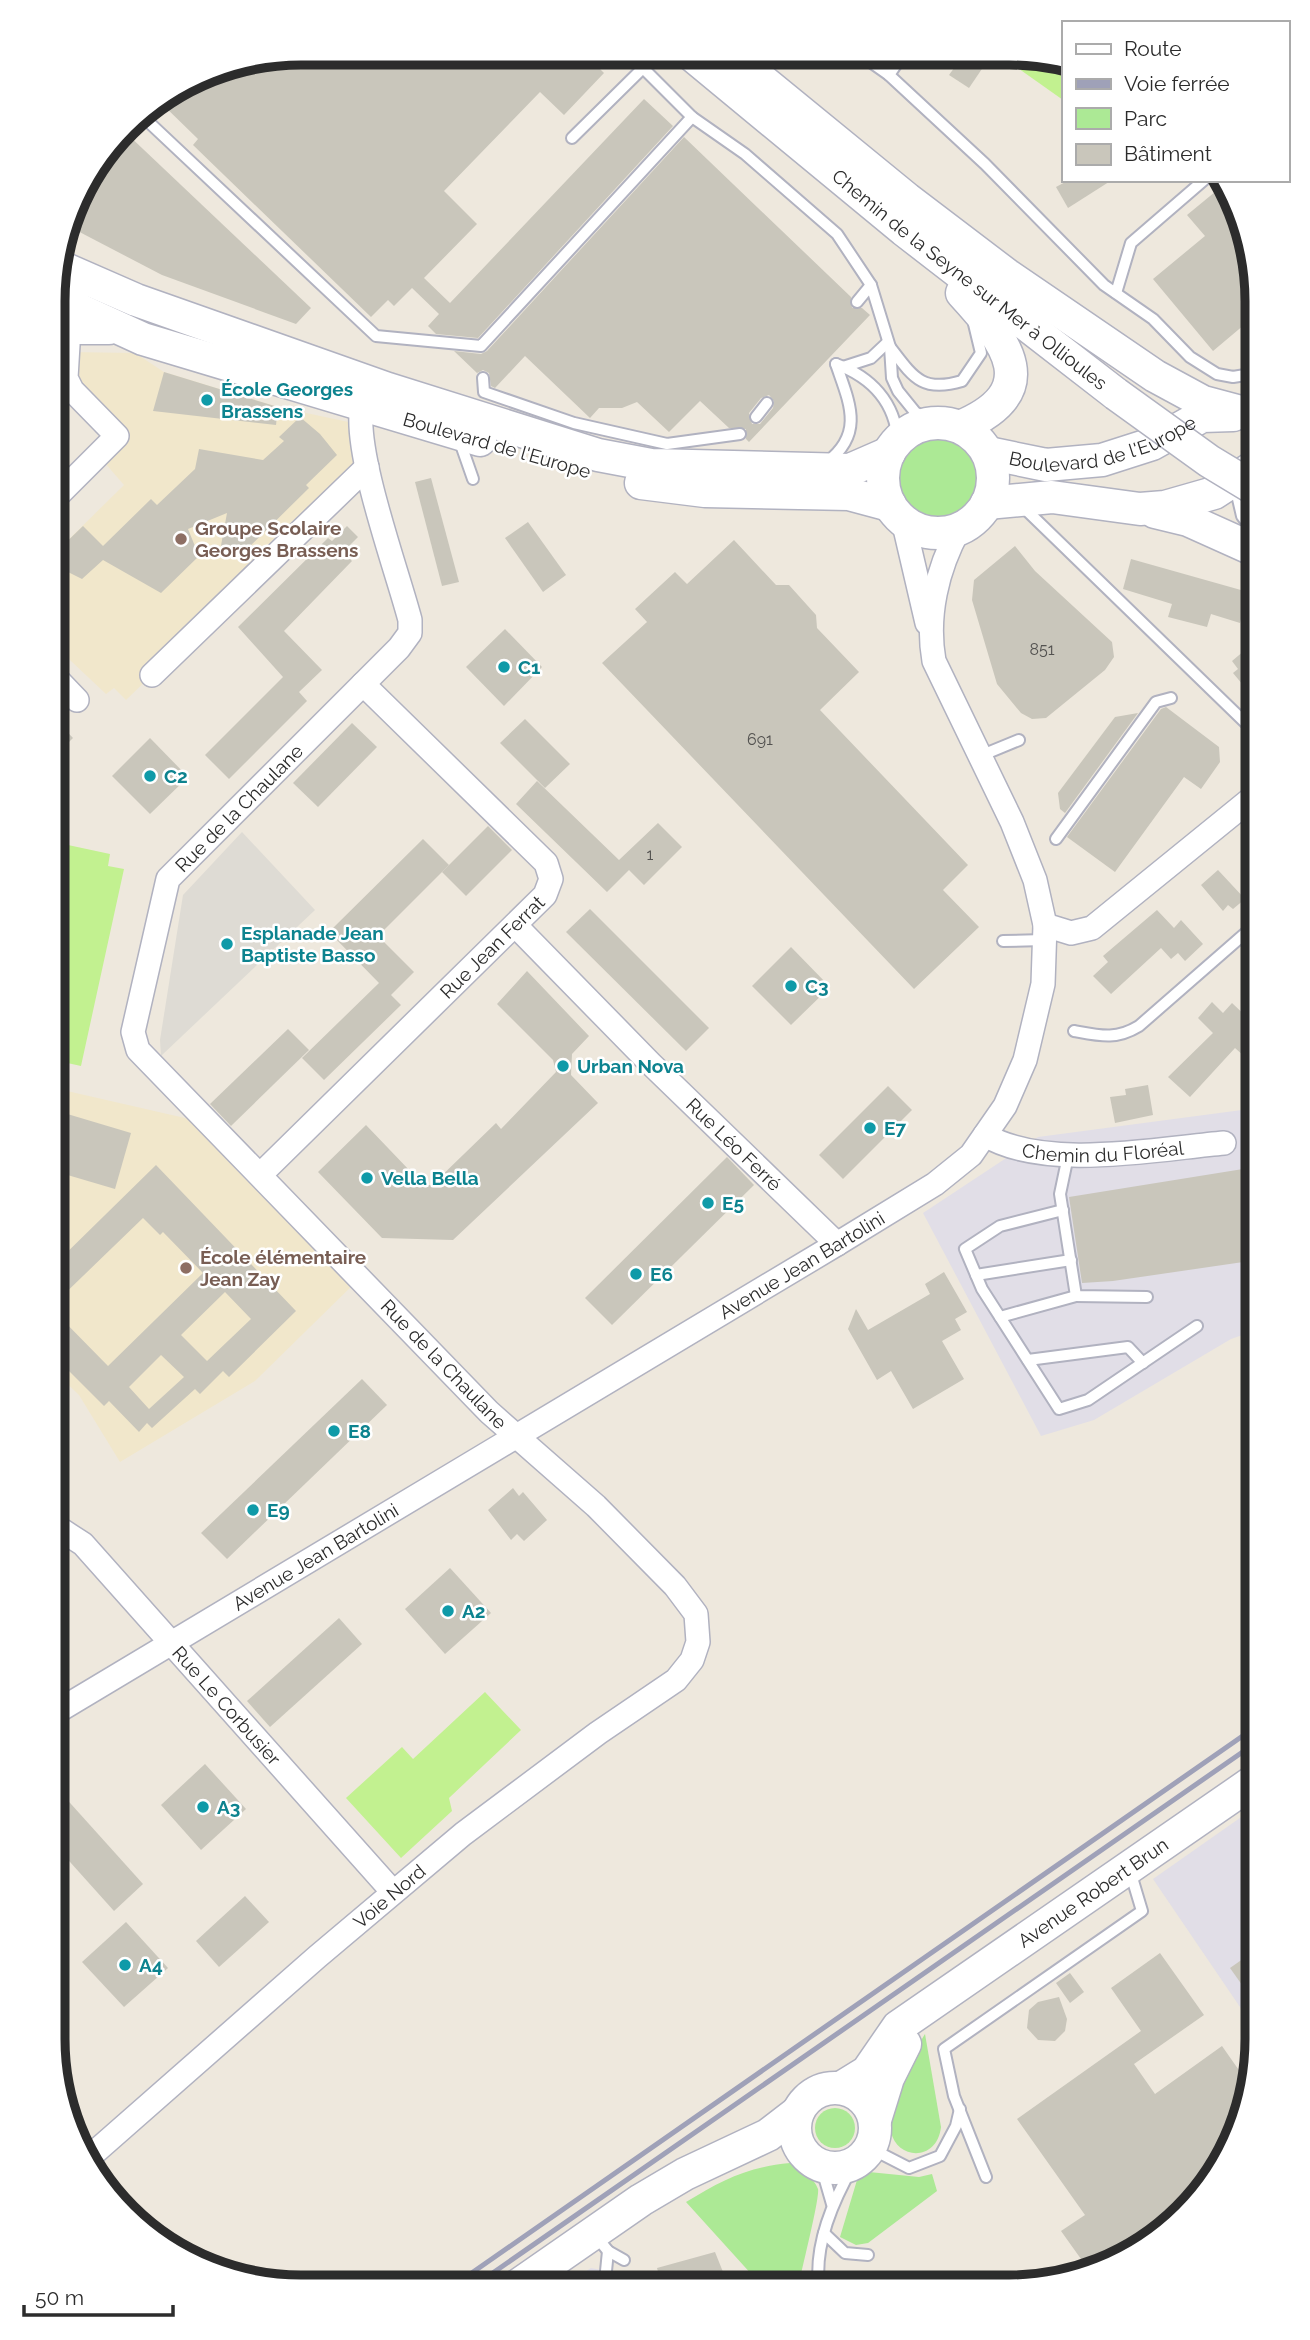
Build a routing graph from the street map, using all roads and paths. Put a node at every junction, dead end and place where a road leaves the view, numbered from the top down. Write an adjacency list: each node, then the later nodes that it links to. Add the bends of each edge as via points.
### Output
1 (639, 65): 7 (lane)
2 (704, 65): 13 (street, Chemin de la Seyne sur Mer à Ollioules)
3 (732, 65): 28 (street, Chemin de la Seyne sur Mer à Ollioules)
4 (743, 65): 31 (street, via 1007,275 1156,376 1203,402)
5 (875, 65): 8 (lane)
6 (896, 65): 8 (lane)
7 (643, 68): 9 (lane); 11 (lane)
8 (889, 75): 17 (lane)
9 (692, 117): 10 (lane, via 481,346 376,336); 15 (lane, via 745,153 836,234)
10 (148, 121)
11 (572, 138)
12 (1201, 182): 17 (lane, via 1131,243)
13 (904, 230): 16 (street); 28 (street, Chemin de la Seyne sur Mer à Ollioules)
14 (67, 270): 25 (street, Boulevard de l'Europe, via 136,300)
15 (871, 285): 19 (lane); 22 (lane)
16 (959, 289): 22 (lane, via 978,332 981,353 962,381 944,386 924,384); 34 (street, via 995,332 1012,364 1012,380 997,407)
17 (1116, 293): 26 (lane, via 1153,319 1206,368 1233,377)
18 (65, 300): 21 (street, Boulevard de l'Europe)
19 (857, 302)
20 (65, 328): 21 (street)
21 (116, 328): 25 (street, Boulevard de l'Europe, via 136,323 308,374); 29 (street, Boulevard de l'Europe, via 143,339)
22 (889, 344): 24 (lane, via 871,358); 34 (lane, via 898,391 915,412)
23 (65, 366): 44 (street, via 72,390 117,436)
24 (839, 366): 37 (lane, via 874,386 884,398 892,412); 40 (lane, via 851,410 849,434 841,451)
25 (334, 370): 29 (street, Boulevard de l'Europe)
26 (1245, 375)
27 (483, 378): 36 (lane, via 484,393 574,423 667,444)
28 (1119, 390): 41 (street, Chemin de la Seyne sur Mer à Ollioules)
29 (367, 394): 35 (street, Boulevard de l'Europe); 39 (street, Rue de la Chaulane, via 358,424); 40 (street, Boulevard de l'Europe, via 650,465)
30 (767, 403): 33 (lane)
31 (1245, 412)
32 (1245, 414): 38 (street, Boulevard de l'Europe, via 1202,416 1153,444 1102,460 1046,465)
33 (755, 417)
34 (947, 425): 37 (street, via 920,426); 38 (street, via 980,442)
35 (457, 433): 42 (lane); 47 (street, Boulevard de l'Europe, via 641,483 705,491 849,494)
36 (740, 434)
37 (893, 447): 40 (street, Boulevard de l'Europe, via 849,470); 47 (street, via 883,479)
38 (988, 453): 45 (street)
39 (368, 467): 51 (street); 52 (street, Rue de la Chaulane, via 410,633)
40 (810, 470)
41 (1245, 474)
42 (473, 479)
43 (1245, 482): 46 (street, via 1190,503)
44 (65, 488)
45 (1001, 500): 46 (street, via 1052,497); 48 (street); 56 (lane)
46 (1140, 509): 49 (street, via 1188,520)
47 (896, 513): 48 (street, via 929,533); 50 (street)
48 (959, 529): 50 (street, Avenue Jean Bartolini, via 941,563)
49 (1245, 546)
50 (929, 633): 58 (street, Avenue Jean Bartolini, via 934,661)
51 (152, 675)
52 (363, 684): 61 (street, Rue Jean Ferrat, via 546,863 551,879 545,895); 69 (street, Rue de la Chaulane, via 168,879 133,1032 138,1050)
53 (65, 687): 55 (street)
54 (1171, 698): 60 (lane, via 1156,702)
55 (77, 699)
56 (1245, 723)
57 (1019, 740): 58 (lane)
58 (980, 756): 62 (street, Avenue Jean Bartolini, via 1035,880)
59 (1245, 804): 62 (street, via 1092,928)
60 (1056, 839)
61 (514, 925): 69 (street, Rue Jean Ferrat); 71 (street, Rue Léo Ferré)
62 (1045, 933): 64 (lane); 66 (street, Avenue Jean Bartolini, via 1043,984 1025,1060 1005,1106)
63 (1245, 933): 65 (lane, via 1131,1031 1102,1037)
64 (1003, 941)
65 (1074, 1031)
66 (985, 1135): 68 (street, Chemin du Floréal, via 998,1143); 71 (street, Avenue Jean Bartolini, via 971,1155 935,1184)
67 (1224, 1143): 68 (street, Chemin du Floréal)
68 (1068, 1156): 70 (lane, via 1060,1194)
69 (261, 1174): 80 (street, Rue de la Chaulane)
70 (1063, 1210): 72 (lane); 73 (lane, via 1000,1226 965,1249)
71 (837, 1244): 80 (street, Avenue Jean Bartolini)
72 (1071, 1260): 73 (lane); 74 (lane)
73 (976, 1275): 76 (lane)
74 (1076, 1296): 75 (lane); 76 (lane)
75 (1147, 1297)
76 (1000, 1317): 78 (lane)
77 (1197, 1326): 79 (lane)
78 (1028, 1360): 79 (lane, via 1128,1347); 79 (lane, via 1059,1409 1088,1400)
79 (1143, 1363)
80 (515, 1437): 82 (street, Avenue Jean Bartolini); 83 (street, Rue de la Chaulane, via 596,1506 676,1586 696,1614)
81 (65, 1532): 82 (street, Rue Le Corbusier, via 78,1538)
82 (173, 1642): 84 (street, Avenue Jean Bartolini); 87 (street, Rue Le Corbusier)
83 (698, 1642): 87 (street, Voie Nord, via 692,1660 676,1681 544,1773)
84 (65, 1707)
85 (1245, 1787): 86 (street, Avenue Robert Brun)
86 (1128, 1867): 88 (street, Avenue Robert Brun); 90 (lane, via 1142,1911 944,2049)
87 (393, 1892): 93 (street, Voie Nord)
88 (928, 2006): 89 (street, Avenue Robert Brun, via 898,2026 867,2072); 92 (street, Avenue Robert Brun, via 897,2057)
89 (841, 2088): 91 (street, via 816,2093); 92 (street, via 863,2098)
90 (960, 2109): 92 (lane, via 940,2155 909,2168); 96 (lane)
91 (798, 2112): 94 (street); 95 (street, via 795,2134)
92 (866, 2144): 95 (street, via 832,2168); 97 (lane)
93 (94, 2153)
94 (725, 2156): 95 (street, via 767,2149); 99 (street, via 674,2180)
95 (812, 2160): 97 (lane)
96 (986, 2176)
97 (832, 2204): 98 (lane)
98 (824, 2232): 100 (lane, via 845,2253); 104 (lane)
99 (601, 2241): 101 (lane); 102 (lane); 103 (street)
100 (869, 2255)
101 (624, 2260)
102 (606, 2271)
103 (539, 2275)
104 (817, 2275)

